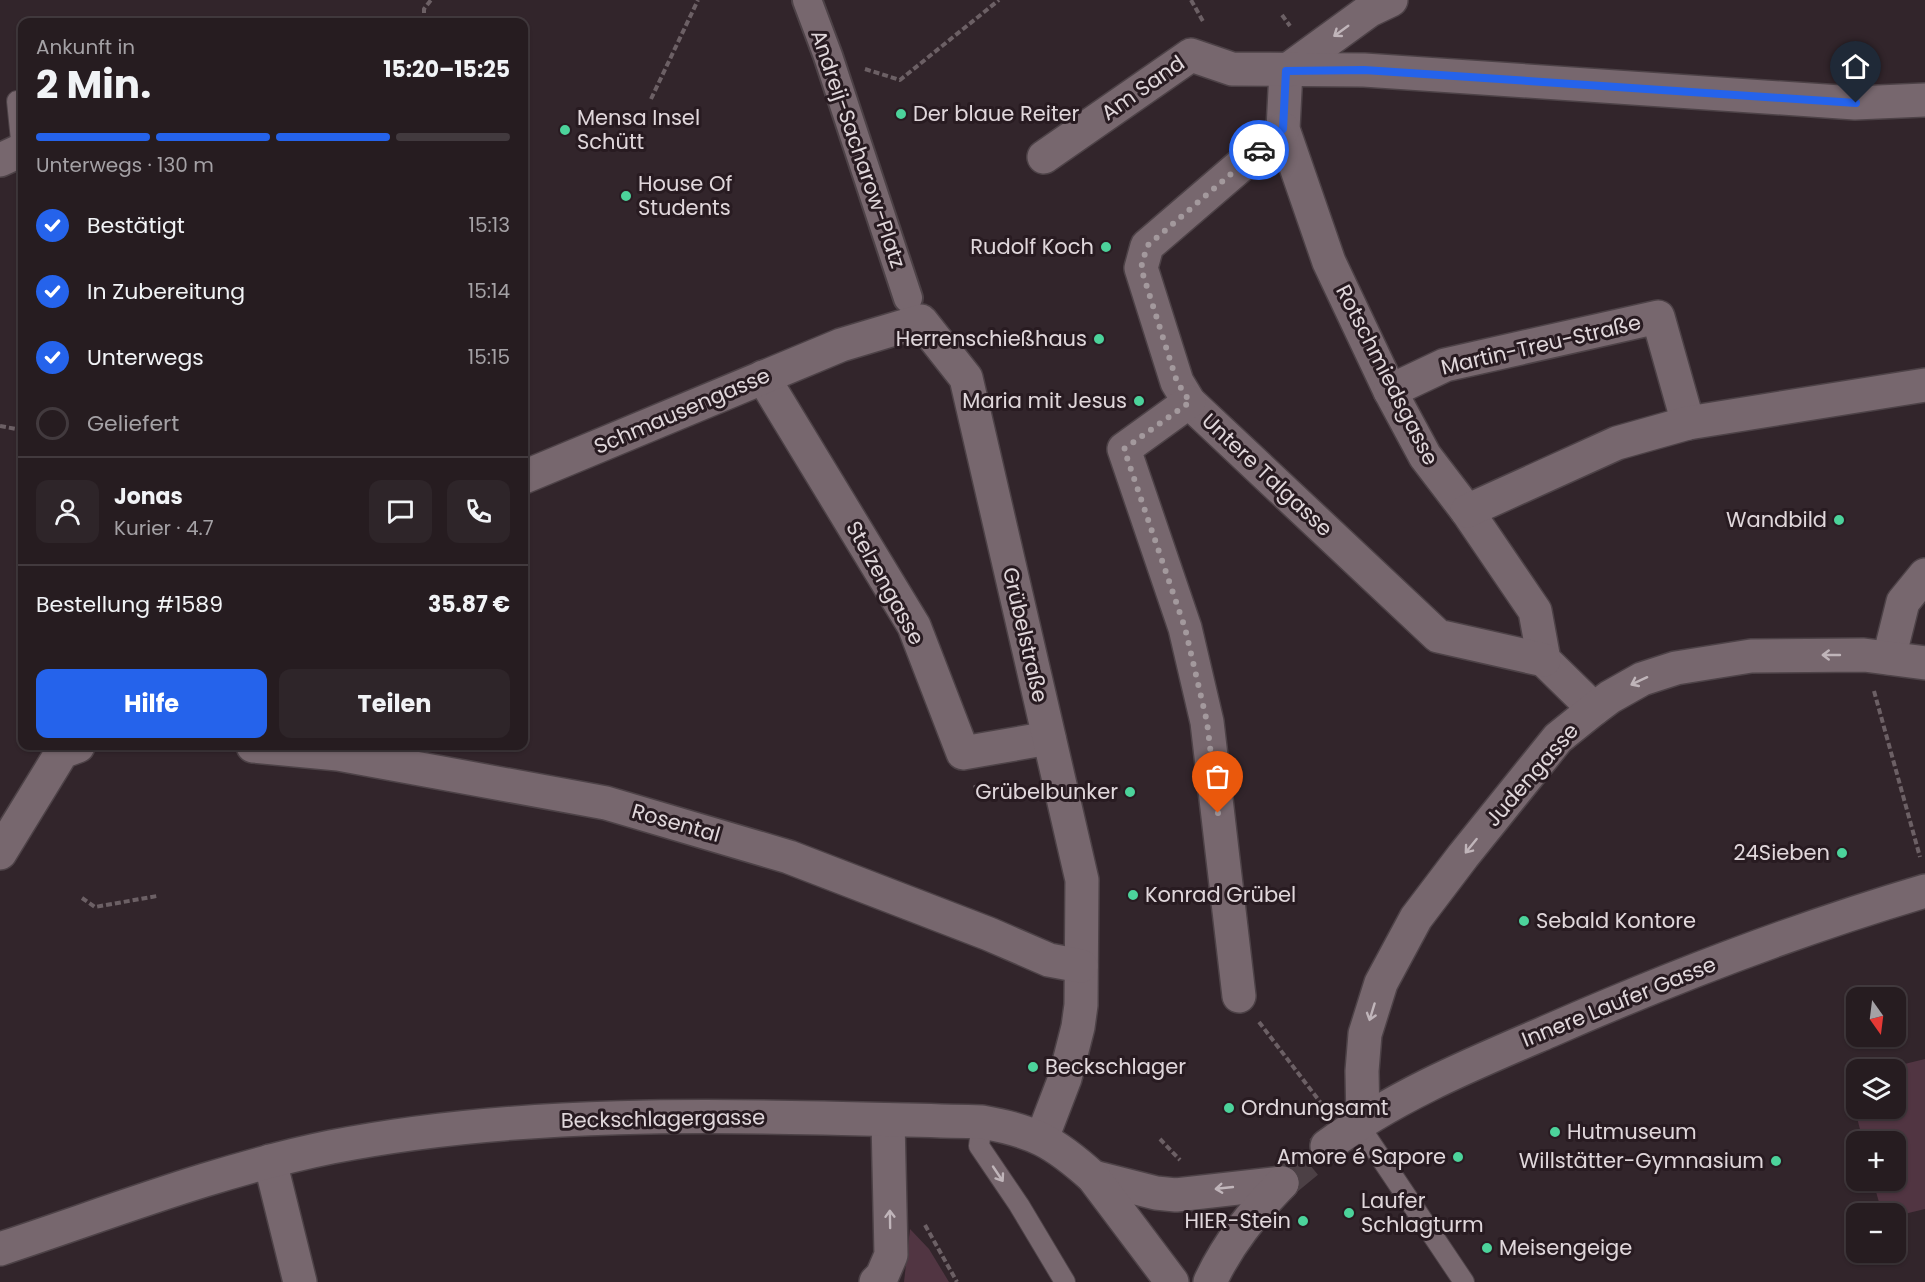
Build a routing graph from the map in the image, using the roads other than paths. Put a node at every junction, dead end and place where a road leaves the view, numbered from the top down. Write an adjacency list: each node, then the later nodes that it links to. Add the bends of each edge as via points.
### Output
1 (807, 0): 11 (street, Andreij-Sacharow-Platz)
2 (1391, 0): 3 (street, one-way to 3, via 1370,10)
3 (1286, 71): 4 (street, via 1364,70 1856,103); 7 (street, Rotschmiedsgasse); 9 (street, Am Sand, via 1232,69 1191,55)
4 (1925, 100)
5 (17, 101): 6 (lane)
6 (18, 111)
7 (1283, 129): 14 (street, Rotschmiedsgasse, via 1329,262); 15 (street, Untere Talgasse, via 1147,246 1141,268 1177,382)
8 (18, 152): 10 (street)
9 (1044, 157)
10 (0, 160)
11 (914, 310): 12 (street, Schmausengasse); 24 (street, Grübelstraße, via 966,378)
12 (763, 377): 17 (street, Schmausengasse); 24 (street, Stelzengasse, via 914,626 963,753)
13 (1925, 385): 16 (street)
14 (1390, 392): 16 (street, Martin-Treu-Straße, via 1445,365 1658,317); 18 (street, Rotschmiedsgasse, via 1425,456)
15 (1190, 402): 21 (street, Untere Talgasse, via 1438,636); 30 (street, via 1124,449 1185,628 1207,722)
16 (1688, 423): 18 (street, via 1617,443)
17 (528, 475)
18 (1467, 511): 21 (street, Rotschmiedsgasse, via 1535,611)
19 (1925, 575): 20 (street, via 1903,602)
20 (1877, 657): 22 (street, Judengasse); 23 (street, Judengasse, one-way to 23, via 1751,656 1676,668 1642,679)
21 (1544, 660): 23 (street)
22 (1925, 663)
23 (1594, 709): 33 (street, Judengasse, one-way to 33, via 1558,738 1416,918 1381,983 1365,1034 1362,1071)
24 (1049, 738): 29 (street, Grübelstraße, via 1082,880)
25 (67, 750): 27 (street, via 62,752)
26 (296, 750): 29 (street, Rosental, via 338,754 606,803 789,856 1049,960)
27 (0, 854)
28 (1923, 878): 33 (street, Innere Laufer Gasse, via 1471,1065)
29 (1081, 966): 34 (street, Grübelstraße, via 1078,1027 1065,1078)
30 (1239, 996)
31 (888, 1120): 32 (street, Beckschlagergasse); 35 (street, Beckschlagergasse, via 652,1116 490,1124 386,1137); 39 (street, one-way to 31, via 891,1255)
32 (982, 1122): 34 (street, Beckschlagergasse); 40 (lane, one-way to 40, via 979,1146)
33 (1348, 1131): 43 (lane)
34 (1042, 1138): 36 (street, Beckschlagergasse)
35 (270, 1161): 37 (street, Beckschlagergasse); 38 (street)
36 (1093, 1177): 41 (street); 42 (street, one-way to 36, via 1230,1244 1282,1183 1176,1195)
37 (0, 1249)
38 (300, 1282)
39 (876, 1282)
40 (1065, 1282)
41 (1172, 1282)
42 (1210, 1282)
43 (1464, 1282)

